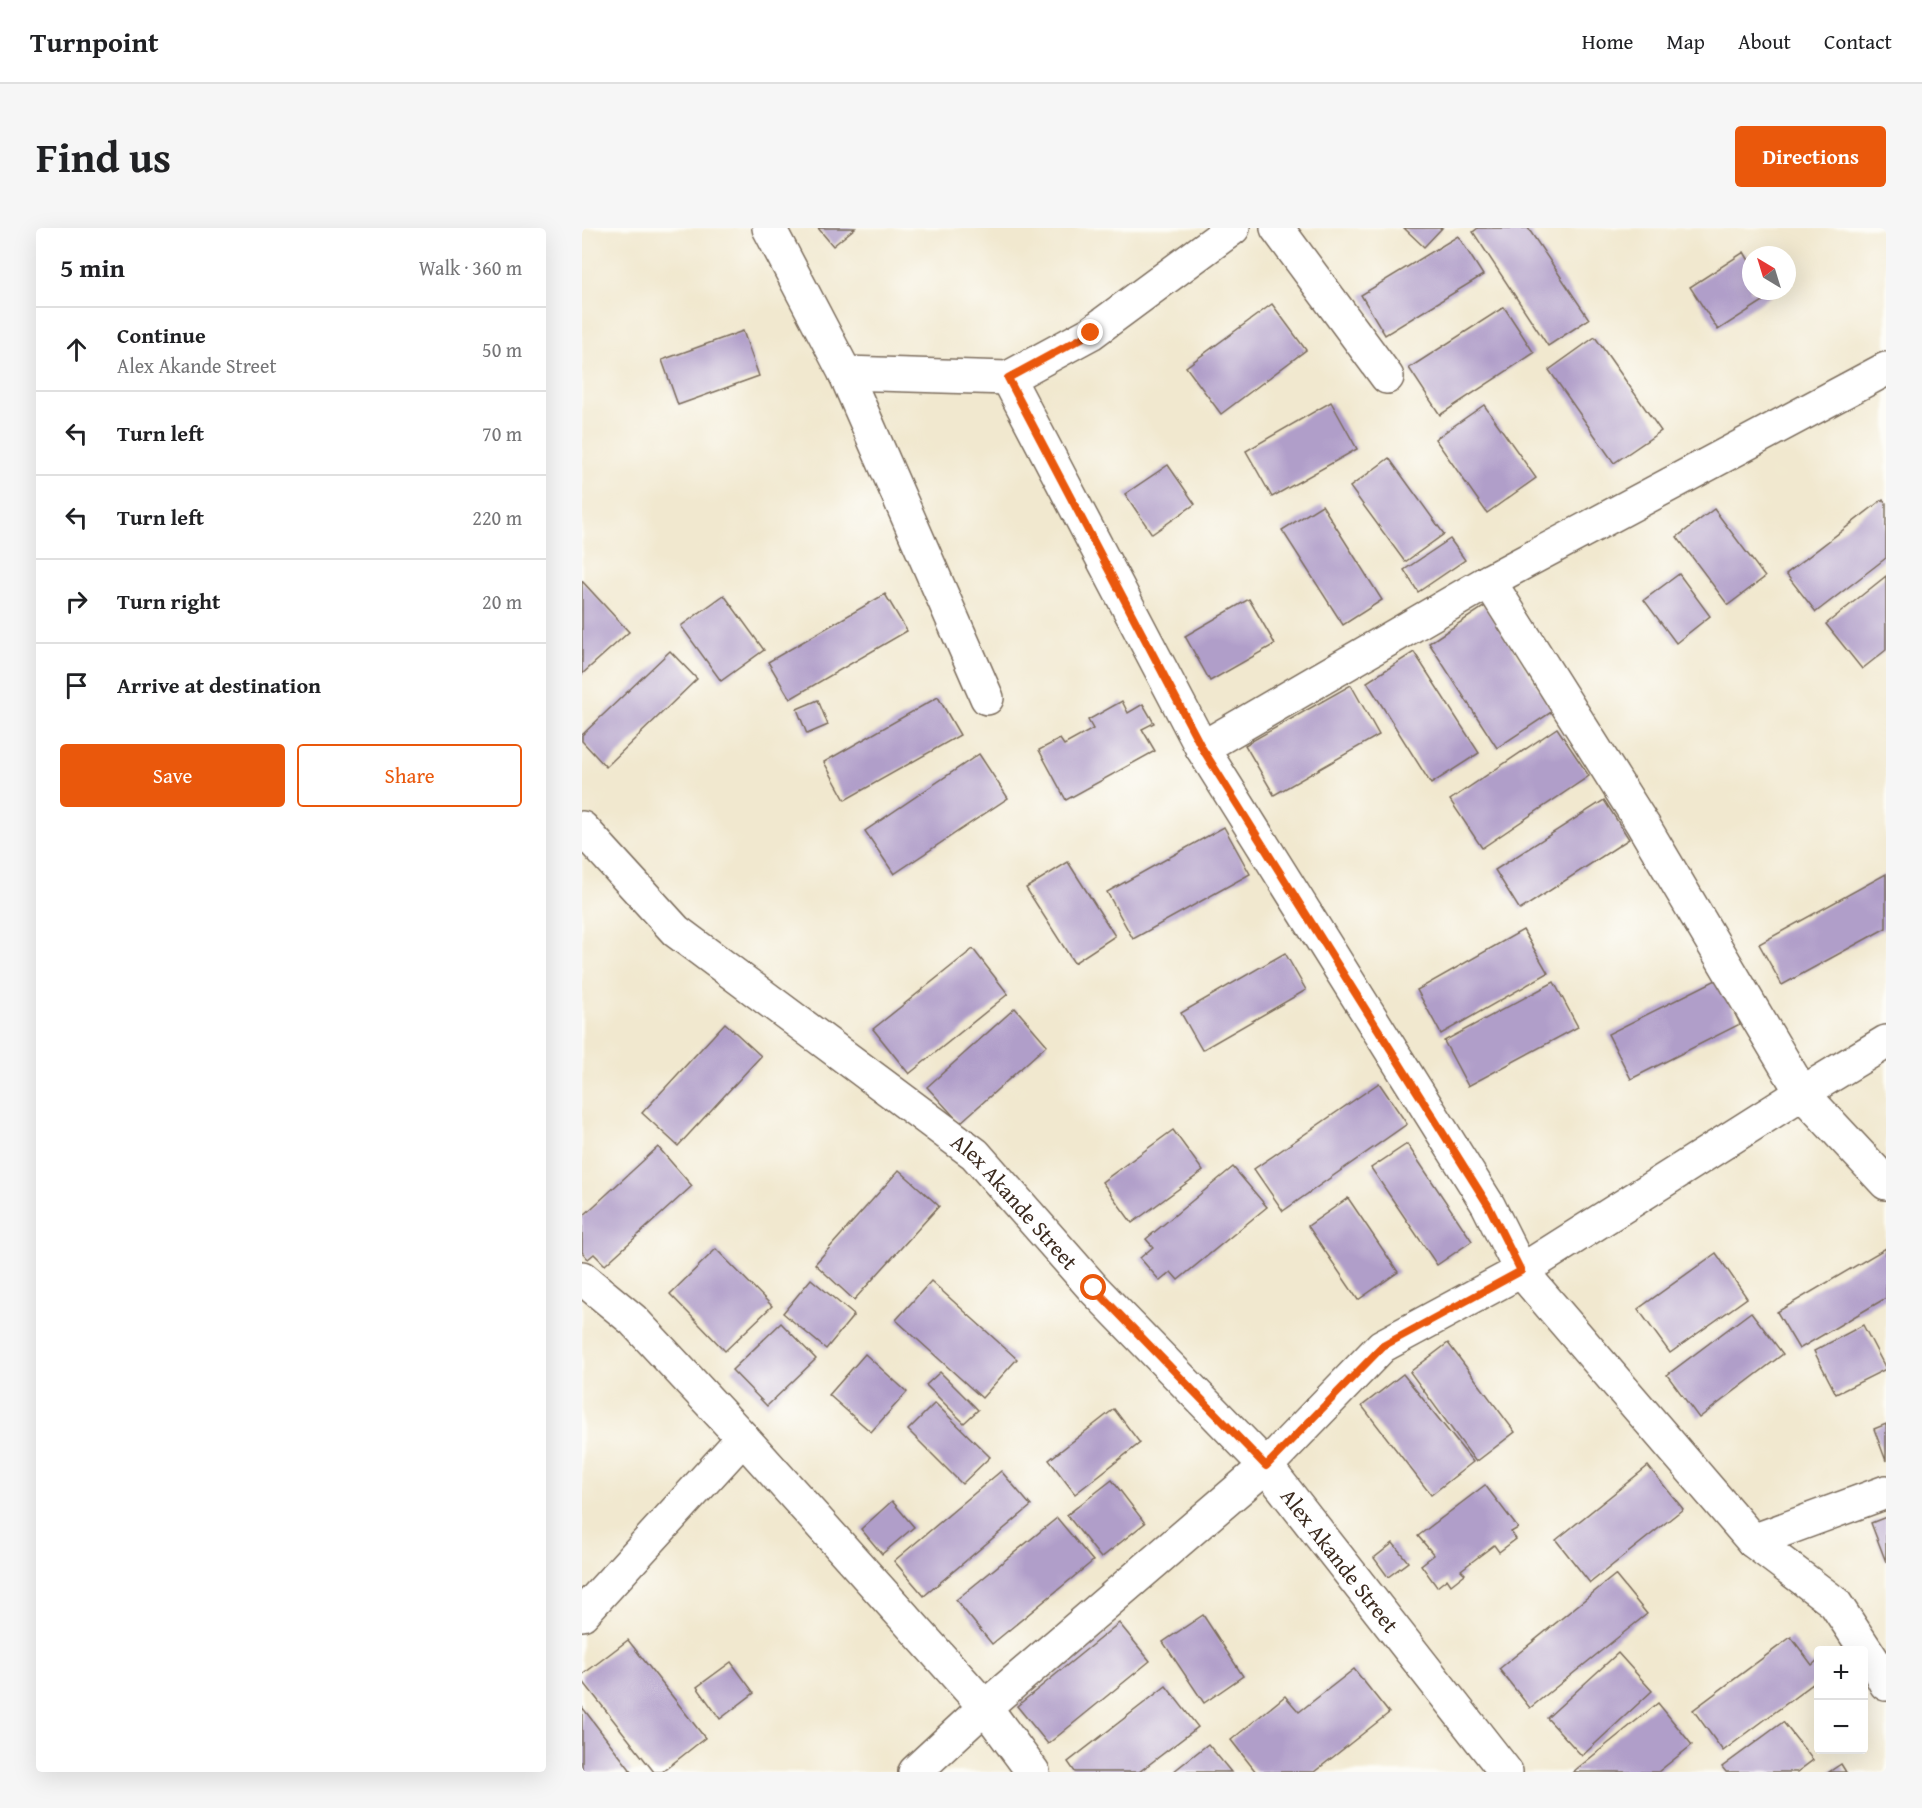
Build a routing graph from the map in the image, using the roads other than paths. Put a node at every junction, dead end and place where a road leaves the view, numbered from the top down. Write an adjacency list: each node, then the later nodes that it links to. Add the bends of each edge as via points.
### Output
1 (769, 228): 5 (street)
2 (1233, 228): 7 (street, via 1091,333)
3 (1277, 228): 6 (street)
4 (1886, 369): 8 (street)
5 (845, 374): 7 (street); 9 (street)
6 (1387, 377)
7 (1008, 378): 10 (street)
8 (1489, 581): 10 (street); 13 (street, via 1643,825)
9 (987, 698)
10 (1202, 748): 15 (street, via 1488,1205)
11 (582, 828): 18 (street, Alex Akande Street, via 676,931 975,1154 1094,1288)
12 (1886, 1042): 13 (street)
13 (1802, 1092): 14 (street); 15 (street)
14 (1886, 1183)
15 (1521, 1271): 18 (street, via 1383,1346); 20 (street)
16 (582, 1278): 17 (street, via 633,1320)
17 (743, 1438): 21 (street); 23 (street)
18 (1266, 1466): 23 (street); 26 (street, Alex Akande Street)
19 (1886, 1492): 20 (street)
20 (1753, 1541): 22 (street, via 1835,1603)
21 (582, 1614)
22 (1886, 1684)
23 (985, 1707): 24 (street); 25 (street)
24 (915, 1772)
25 (1033, 1772)
26 (1506, 1772)

